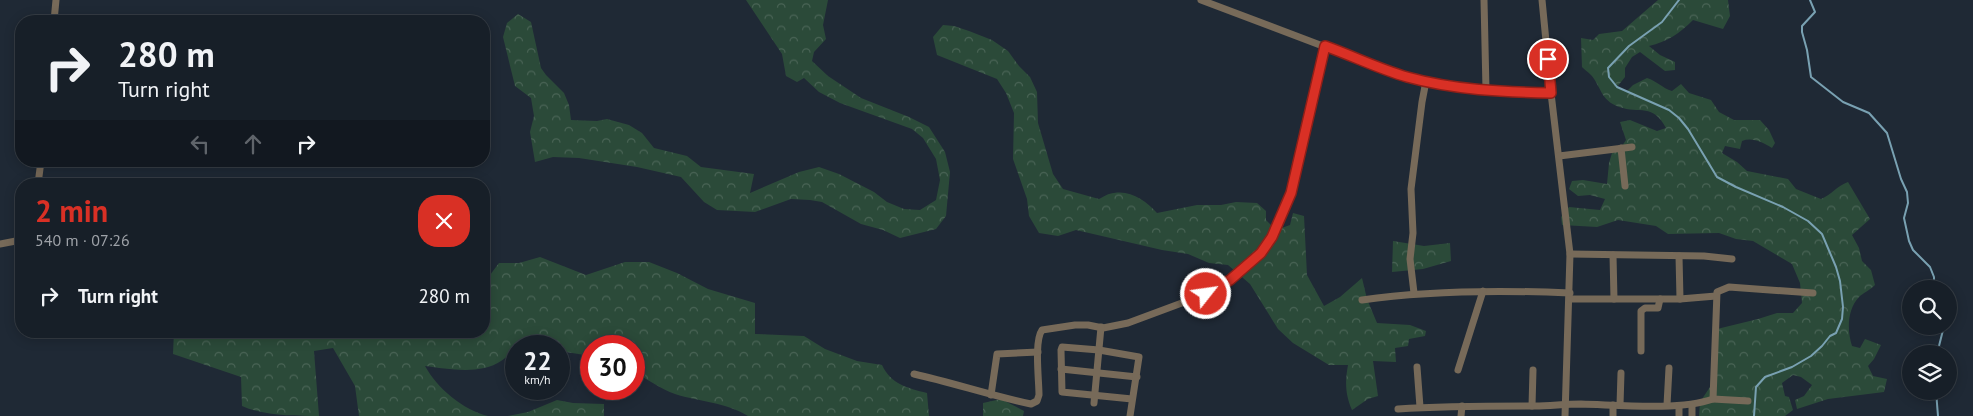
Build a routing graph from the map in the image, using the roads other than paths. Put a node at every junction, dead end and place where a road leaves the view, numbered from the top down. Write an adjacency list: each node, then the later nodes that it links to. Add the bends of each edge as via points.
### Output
1 (56, 0): 5 (street)
2 (1201, 0): 6 (street)
3 (1484, 0): 8 (street)
4 (1542, 0): 9 (street)
5 (55, 15)
6 (1325, 46): 7 (street, via 1386,70); 29 (street, via 1291,193 1272,237 1261,253 1230,280 1206,294 1128,323)
7 (1426, 81): 8 (street); 21 (street, via 1411,189 1413,233 1410,259)
8 (1486, 90): 9 (street)
9 (1551, 93): 12 (street)
10 (1632, 147): 11 (street)
11 (1621, 148): 12 (street); 13 (street)
12 (1559, 156): 16 (street)
13 (1625, 186)
14 (15, 241): 15 (street)
15 (0, 244)
16 (1570, 254): 17 (street); 23 (street)
17 (1613, 255): 18 (street); 25 (street)
18 (1679, 256): 19 (street); 27 (street)
19 (1732, 259)
20 (1482, 291): 21 (street); 23 (street); 36 (street)
21 (1414, 293): 28 (street)
22 (1813, 293): 24 (street, via 1730,287 1719,291)
23 (1570, 296): 25 (street); 48 (street)
24 (1716, 296): 27 (street); 44 (street)
25 (1614, 299): 26 (street)
26 (1660, 299): 27 (street); 31 (street, via 1658,308 1641,311)
27 (1680, 299)
28 (1362, 300)
29 (1101, 327): 30 (street); 32 (street, via 1075,325 1042,330)
30 (1099, 350): 35 (street, via 1062,347); 38 (street); 41 (street, via 1139,357)
31 (1641, 351)
32 (1038, 352): 43 (street, via 997,354); 43 (street, via 1039,395 1035,403)
33 (1416, 367): 55 (street)
34 (1669, 368): 51 (street)
35 (1061, 369): 38 (street); 42 (street, via 1062,392)
36 (1458, 370)
37 (1533, 370): 53 (street)
38 (1097, 373): 41 (street); 42 (street)
39 (1621, 373): 50 (street)
40 (914, 374): 43 (street)
41 (1136, 377): 45 (street)
42 (1095, 394): 45 (street); 47 (street)
43 (991, 395)
44 (1713, 398): 46 (street); 49 (street)
45 (1132, 399): 57 (street)
46 (1748, 401)
47 (1094, 403)
48 (1566, 404): 50 (street); 53 (street); 59 (street)
49 (1692, 404): 54 (street); 62 (street)
50 (1616, 405): 51 (street); 60 (street)
51 (1667, 405): 54 (street)
52 (1462, 406): 53 (street); 55 (street); 58 (street)
53 (1532, 406)
54 (1679, 406): 61 (street)
55 (1420, 408): 56 (street)
56 (1398, 409)
57 (1130, 416)
58 (1462, 416)
59 (1565, 416)
60 (1613, 416)
61 (1679, 416)
62 (1692, 416)

